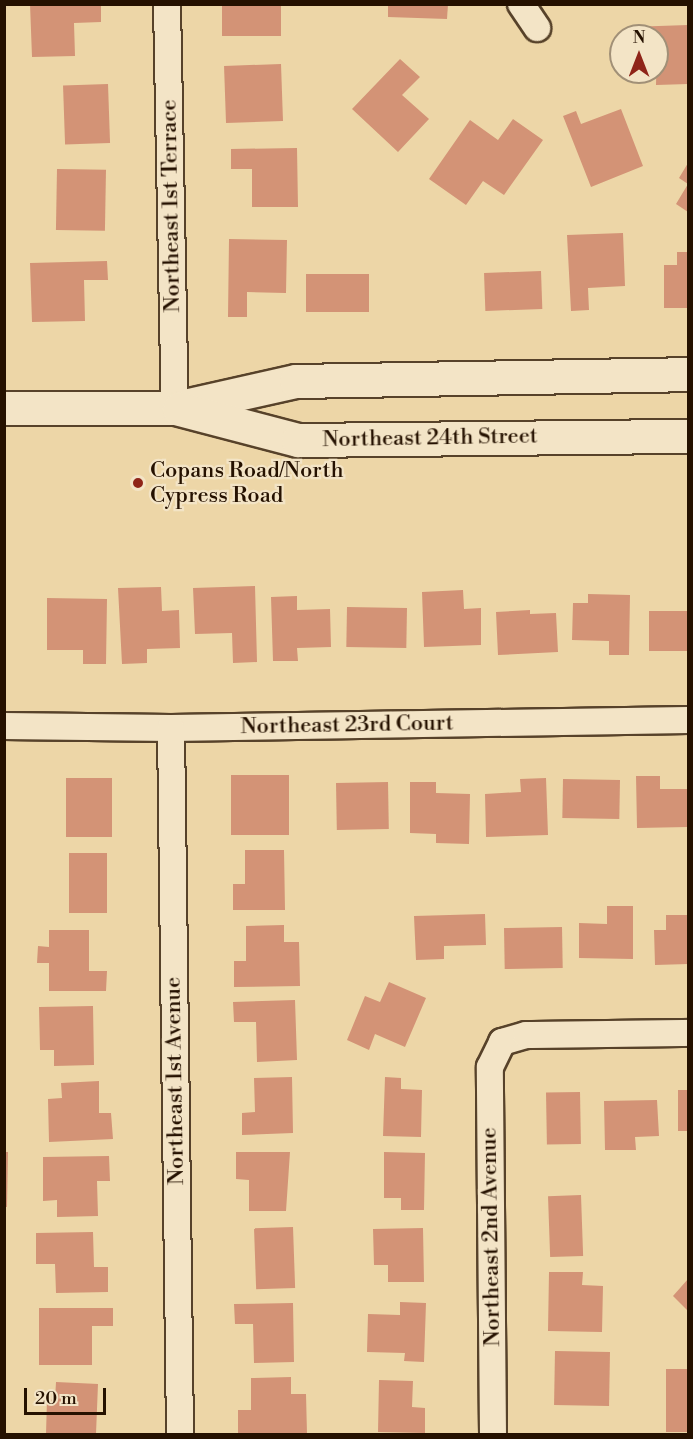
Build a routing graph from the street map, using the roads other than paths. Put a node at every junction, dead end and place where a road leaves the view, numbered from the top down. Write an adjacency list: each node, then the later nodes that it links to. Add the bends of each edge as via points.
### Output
1 (167, 4): 6 (street, Northeast 1st Terrace)
2 (521, 4): 3 (street)
3 (537, 28)
4 (688, 374): 6 (main road, Northeast 24th Street, via 296,381)
5 (4, 408): 6 (main road, Northeast 24th Street)
6 (175, 408): 7 (main road, Northeast 24th Street, via 298,440)
7 (688, 436)
8 (688, 720): 10 (street, Northeast 23rd Court)
9 (4, 726): 10 (street, Northeast 23rd Court)
10 (171, 728): 12 (street, Northeast 1st Avenue)
11 (688, 1033): 13 (street, Northeast 2nd Avenue, via 526,1035 502,1042 490,1067)
12 (180, 1434)
13 (493, 1434)

